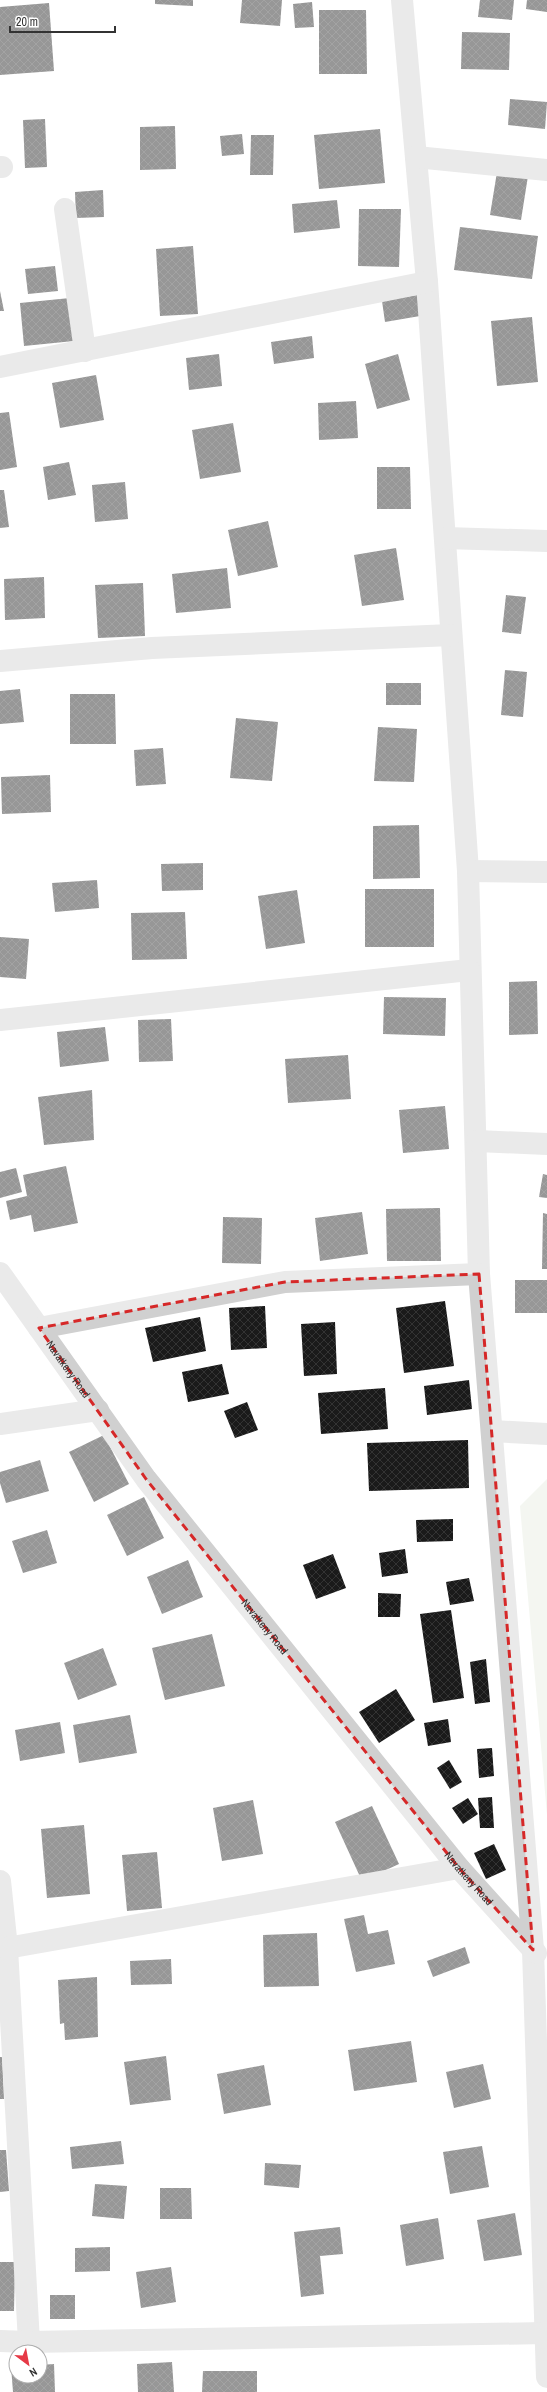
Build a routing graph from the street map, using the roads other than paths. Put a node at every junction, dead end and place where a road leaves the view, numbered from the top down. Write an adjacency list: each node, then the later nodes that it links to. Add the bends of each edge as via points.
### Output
1 (402, 0): 2 (street)
2 (416, 157): 3 (street); 5 (street)
3 (547, 170)
4 (66, 209): 6 (street)
5 (427, 282): 6 (street); 8 (street)
6 (85, 350): 7 (street)
7 (0, 367)
8 (445, 538): 9 (street); 10 (street)
9 (547, 541)
10 (451, 635): 11 (street, via 152,648); 12 (street)
11 (0, 661)
12 (468, 871): 13 (street); 14 (street)
13 (547, 872)
14 (469, 970): 15 (street); 16 (street)
15 (0, 1020)
16 (477, 1141): 17 (street); 19 (street)
17 (547, 1144)
18 (0, 1273): 20 (street, Navatkeny Road)
19 (479, 1274): 20 (street, via 285,1282); 23 (street)
20 (39, 1328): 21 (street, Navatkeny Road)
21 (98, 1410): 22 (street); 25 (street, Navatkeny Road, via 146,1479)
22 (0, 1424)
23 (492, 1432): 24 (street); 29 (street)
24 (547, 1434)
25 (459, 1868): 28 (street); 29 (street, Navatkeny Road)
26 (0, 1881): 27 (street)
27 (2, 1927): 28 (street)
28 (7, 1948): 33 (street)
29 (533, 1950): 30 (street, Navatkeny Road); 31 (street, via 545,2262)
30 (547, 1967)
31 (545, 2333): 33 (street); 34 (street)
32 (0, 2341): 33 (street)
33 (29, 2342)
34 (547, 2377)

